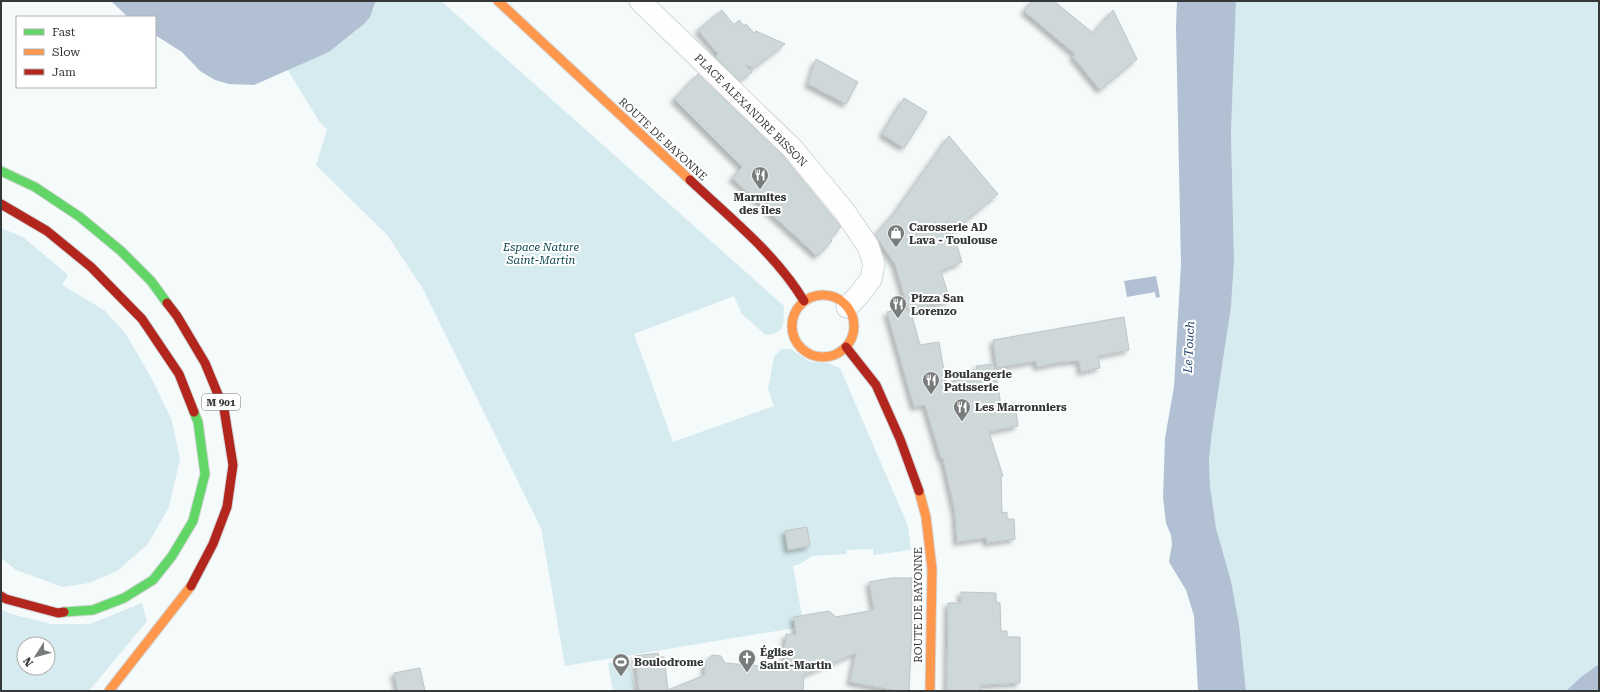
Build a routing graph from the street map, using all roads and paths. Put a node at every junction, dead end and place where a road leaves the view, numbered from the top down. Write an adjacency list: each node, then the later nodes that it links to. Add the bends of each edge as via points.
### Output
1 (498, 1): 5 (main road, ROUTE DE BAYONNE, via 774,259)
2 (640, 1): 6 (street, PLACE ALEXANDRE BISSON, via 793,149 849,218 868,246 874,264 871,279)
3 (1, 171): 9 (main road, M 901, via 35,187 80,217 121,251 151,281 177,316 205,364 224,409 233,465 228,507 213,544 193,583)
4 (1, 204): 8 (main road, M 901, via 47,231 91,267 142,319 179,374 198,422 205,474 193,521 172,556 154,580 124,598 93,610 58,613)
5 (804, 301): 6 (main road, via 811,297 827,295 842,301); 7 (main road, via 796,311 792,324 798,344 813,355 822,356 830,356)
6 (847, 307): 7 (main road, via 854,327)
7 (846, 347): 10 (main road, ROUTE DE BAYONNE, via 876,385 900,439 926,517 932,569)
8 (1, 596)
9 (109, 691)
10 (930, 691)

